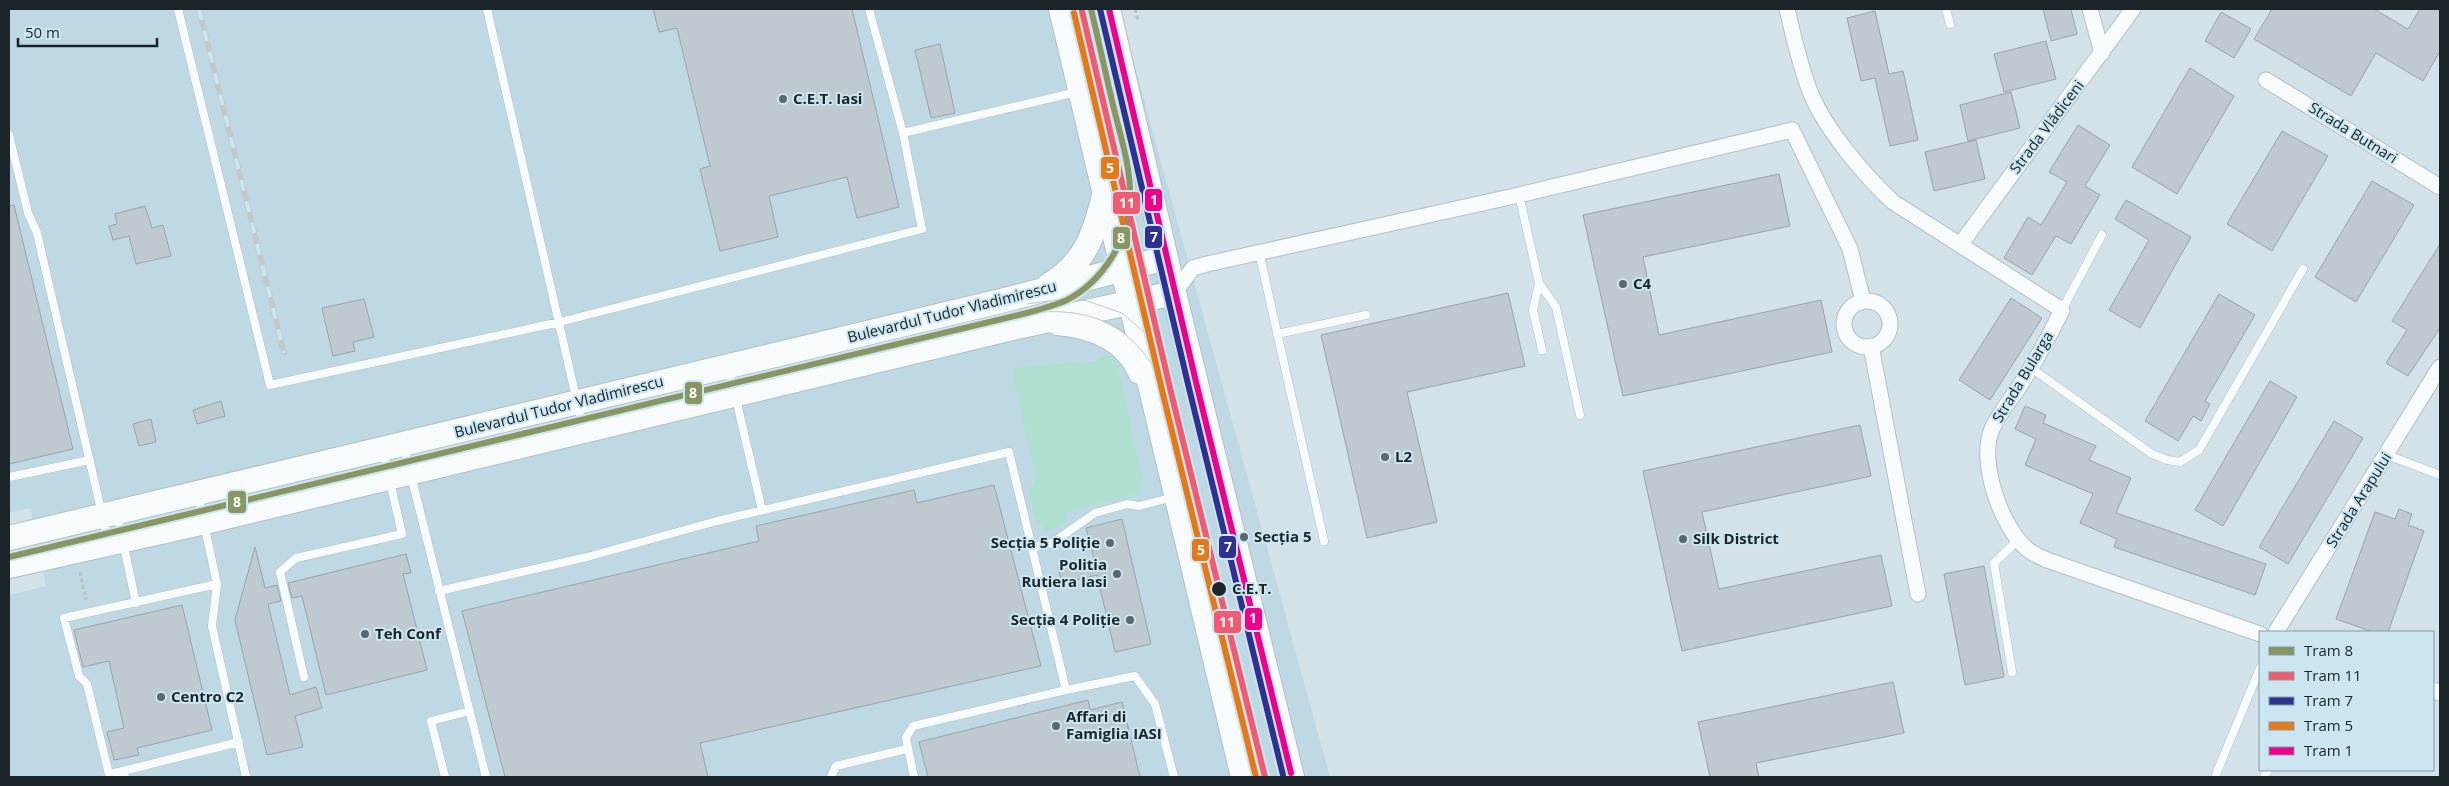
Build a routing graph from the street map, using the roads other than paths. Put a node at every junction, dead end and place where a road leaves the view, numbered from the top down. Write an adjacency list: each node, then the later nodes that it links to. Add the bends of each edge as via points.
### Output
1 (178, 9): 34 (lane, via 270,385)
2 (487, 9): 34 (lane)
3 (869, 9): 14 (lane)
4 (1061, 9): 13 (main road)
5 (1108, 9): 22 (main road)
6 (1787, 9): 20 (street, via 1799,61 1812,96 1851,156 1893,202)
7 (1946, 9): 10 (lane)
8 (2090, 9): 11 (street)
9 (2133, 9): 11 (street, Strada Vlădiceni)
10 (1950, 24)
11 (2102, 53): 20 (street, Strada Vlădiceni)
12 (2266, 80): 16 (street, Strada Butnari)
13 (1081, 91): 14 (lane); 17 (main road)
14 (903, 133): 34 (lane, via 922,229)
15 (9, 135): 48 (lane, via 28,213 37,234)
16 (2440, 187)
17 (1104, 191): 24 (main road); 27 (main road, via 1091,240 1082,254 1058,280)
18 (1519, 195): 21 (street); 26 (lane); 29 (street, via 1792,130 1850,250)
19 (2102, 235): 31 (lane)
20 (1960, 245): 31 (street)
21 (1259, 252): 23 (street); 35 (lane)
22 (1166, 258): 23 (street); 24 (main road, Bulevardul Tudor Vladimirescu); 28 (main road)
23 (1192, 268): 28 (street)
24 (1122, 269): 27 (main road, Bulevardul Tudor Vladimirescu); 30 (main road)
25 (2303, 269): 40 (lane, via 2199,450 2180,462 2152,454)
26 (1539, 283): 37 (lane, via 1533,310); 44 (lane, via 1556,307)
27 (1038, 292): 38 (main road, Bulevardul Tudor Vladimirescu)
28 (1174, 293): 30 (main road, Bulevardul Tudor Vladimirescu); 84 (main road)
29 (1862, 301): 36 (street, via 1846,315 1845,329 1853,342); 36 (street, via 1870,301 1883,308 1890,321 1887,336)
30 (1130, 303): 33 (main road, Bulevardul Tudor Vladimirescu); 42 (main road)
31 (2062, 310): 40 (street, Strada Bularga)
32 (1366, 315): 35 (lane)
33 (1044, 321): 41 (main road, Bulevardul Tudor Vladimirescu); 42 (main road, via 1088,328 1122,345 1135,360)
34 (560, 322): 43 (lane)
35 (1277, 334): 60 (lane)
36 (1871, 346): 65 (street)
37 (1542, 350)
38 (729, 366): 41 (lane); 43 (main road, Bulevardul Tudor Vladimirescu)
39 (2440, 367): 47 (street, Strada Arapului)
40 (2031, 368): 58 (street, Strada Bularga, via 1992,429 1987,453 1997,498 2006,522)
41 (735, 393): 45 (main road, Bulevardul Tudor Vladimirescu); 54 (lane)
42 (1152, 400): 53 (main road)
43 (578, 403): 45 (lane); 46 (main road, Bulevardul Tudor Vladimirescu)
44 (1580, 415)
45 (584, 430): 49 (main road, Bulevardul Tudor Vladimirescu)
46 (394, 447): 49 (lane); 49 (lane); 52 (main road, Bulevardul Tudor Vladimirescu)
47 (2387, 455): 50 (lane); 67 (street, Strada Arapului)
48 (90, 460): 51 (lane); 55 (lane)
49 (399, 474): 56 (main road, Bulevardul Tudor Vladimirescu); 64 (lane); 71 (lane, via 402,534 296,558 280,572)
50 (2440, 475)
51 (9, 477)
52 (198, 494): 55 (main road, Bulevardul Tudor Vladimirescu); 56 (lane)
53 (1177, 496): 61 (lane, via 1139,506 1126,504 1095,513 1052,543); 83 (main road)
54 (762, 510): 61 (lane, via 1009,452); 64 (lane)
55 (110, 514): 57 (main road, Bulevardul Tudor Vladimirescu); 59 (lane); 59 (lane)
56 (205, 522): 59 (main road, Bulevardul Tudor Vladimirescu); 63 (lane)
57 (9, 538)
58 (2019, 539): 68 (street, Strada Bularga, via 2028,550 2048,560); 70 (lane, via 1994,563)
59 (116, 541): 62 (main road, Bulevardul Tudor Vladimirescu); 66 (lane)
60 (1324, 541)
61 (1031, 548): 72 (lane)
62 (9, 566)
63 (217, 584): 66 (lane); 74 (lane, via 212,626)
64 (439, 591): 73 (lane)
65 (1918, 594)
66 (136, 603): 76 (lane, via 64,618 79,676 87,684 109,774)
67 (2277, 631)
68 (2259, 634)
69 (2259, 670): 85 (lane)
70 (2012, 672)
71 (304, 677)
72 (1066, 690): 75 (lane, via 913,726 906,738); 82 (lane, via 1135,676 1156,704)
73 (470, 711): 78 (lane, via 431,721); 79 (lane)
74 (239, 742): 76 (lane); 77 (lane)
75 (907, 749): 80 (lane, via 836,766); 81 (lane)
76 (124, 774)
77 (246, 777)
78 (445, 777)
79 (486, 777)
80 (831, 777)
81 (914, 777)
82 (1174, 777)
83 (1243, 777)
84 (1292, 777)
85 (2215, 777)

